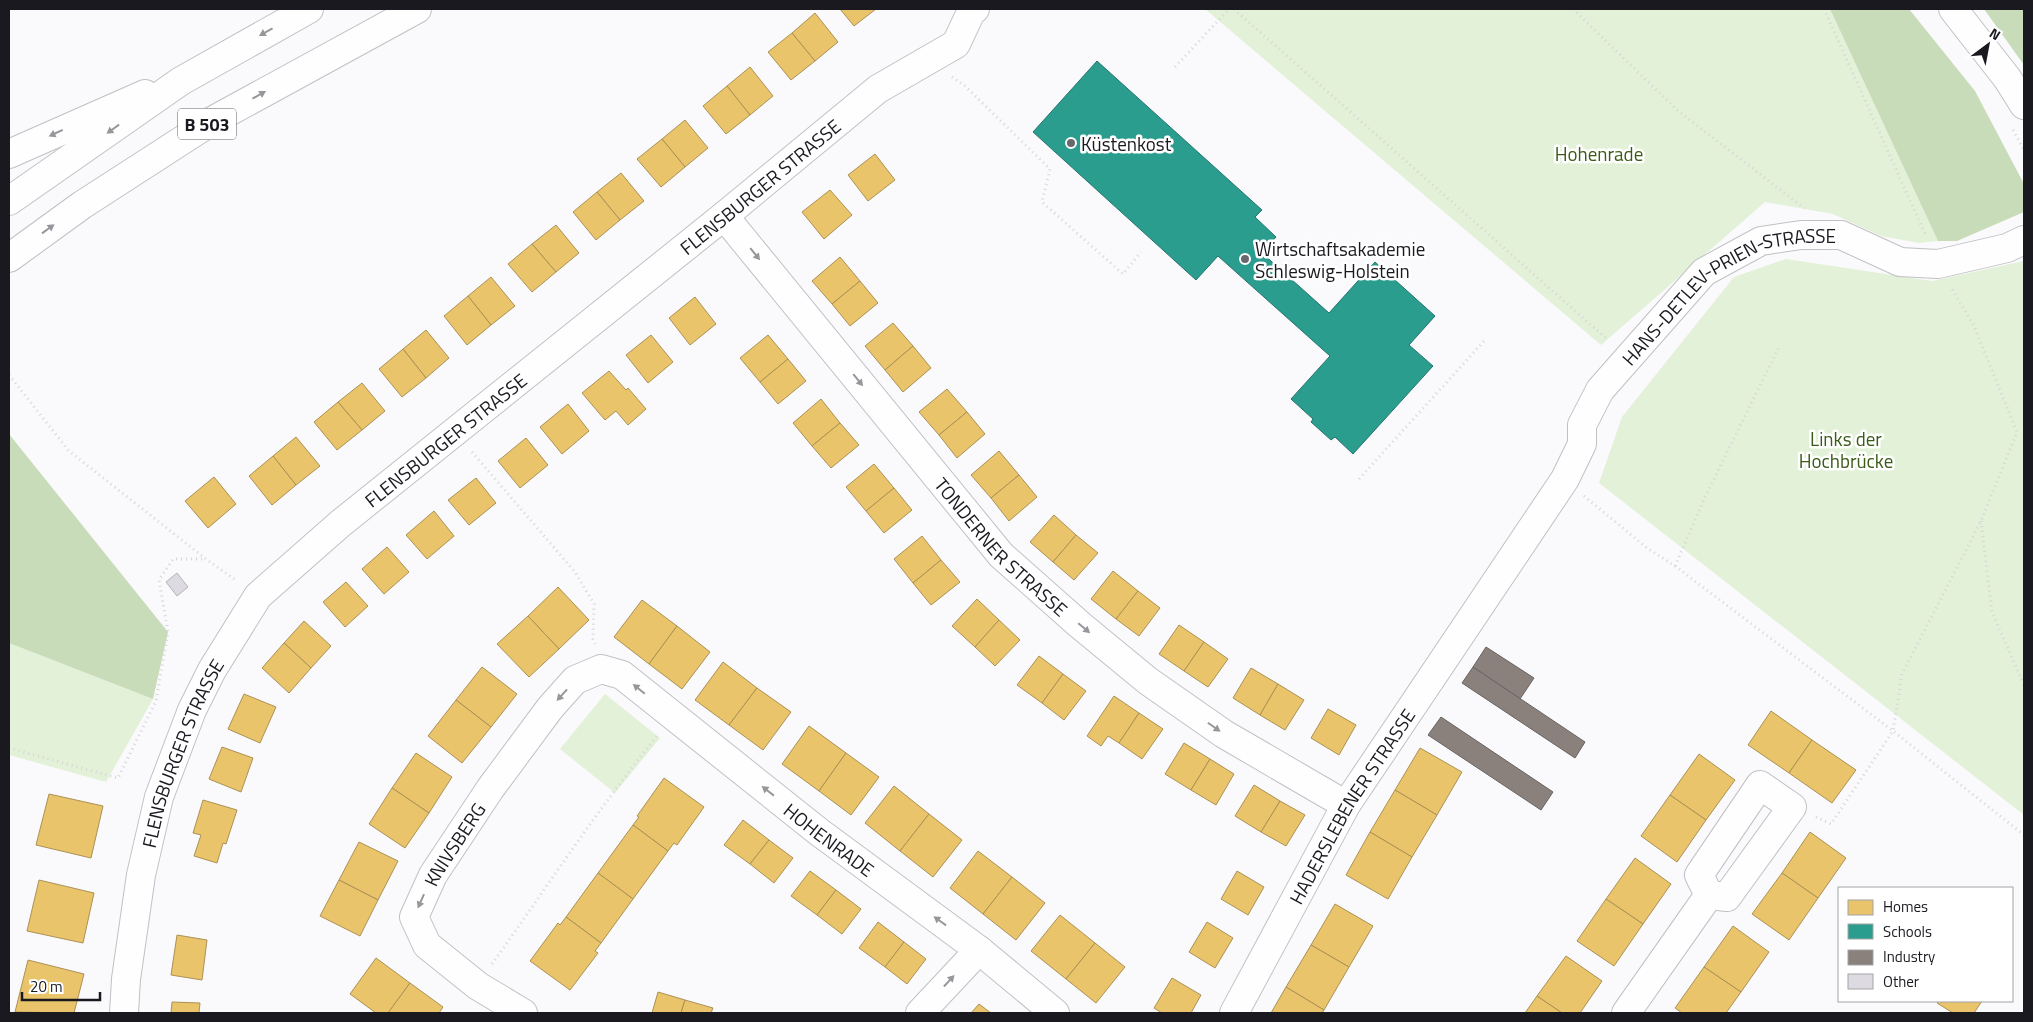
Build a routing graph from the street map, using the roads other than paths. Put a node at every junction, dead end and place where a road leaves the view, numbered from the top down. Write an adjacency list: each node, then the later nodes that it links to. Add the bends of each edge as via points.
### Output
1 (309, 9): 5 (main road, B 503, one-way to 5)
2 (417, 9): 11 (main road, B 503, one-way to 2, via 82,205 212,121)
3 (975, 9): 9 (main road, FLENSBURGER STRASSE, via 956,44 878,89)
4 (1953, 9): 6 (main road)
5 (182, 81): 7 (main road, one-way to 7, via 132,98); 8 (main road, B 503, one-way to 8)
6 (2024, 104)
7 (9, 154)
8 (9, 201)
9 (724, 216): 14 (main road, TONDERNER STRASSE, one-way to 14, via 1001,555 1148,681 1224,734); 17 (main road, FLENSBURGER STRASSE, via 349,517 258,596 212,670 192,710 159,797 141,875)
10 (2024, 240): 12 (main road, HANS-DETLEV-PRIEN-STRASSE, via 2007,248 1938,264 1900,262 1841,235 1761,241 1704,272 1600,390)
11 (9, 258)
12 (1582, 425): 14 (main road, HADERSLEBENER STRASSE, via 1582,444 1566,479)
13 (601, 669): 16 (main road, HOHENRADE, one-way to 13, via 819,832 622,675); 18 (main road, KNIVSBERG, one-way to 18, via 575,680 550,708 490,789 433,875 414,917 427,945 478,986)
14 (1346, 805): 21 (main road, HADERSLEBENER STRASSE)
15 (1709, 895): 15 (main road, via 1699,875 1760,786 1792,807 1728,897); 22 (main road)
16 (979, 950): 19 (main road, one-way to 16); 20 (main road, HOHENRADE)
17 (124, 1013)
18 (523, 1013)
19 (920, 1013)
20 (1055, 1013)
21 (1234, 1013)
22 (1626, 1013)

